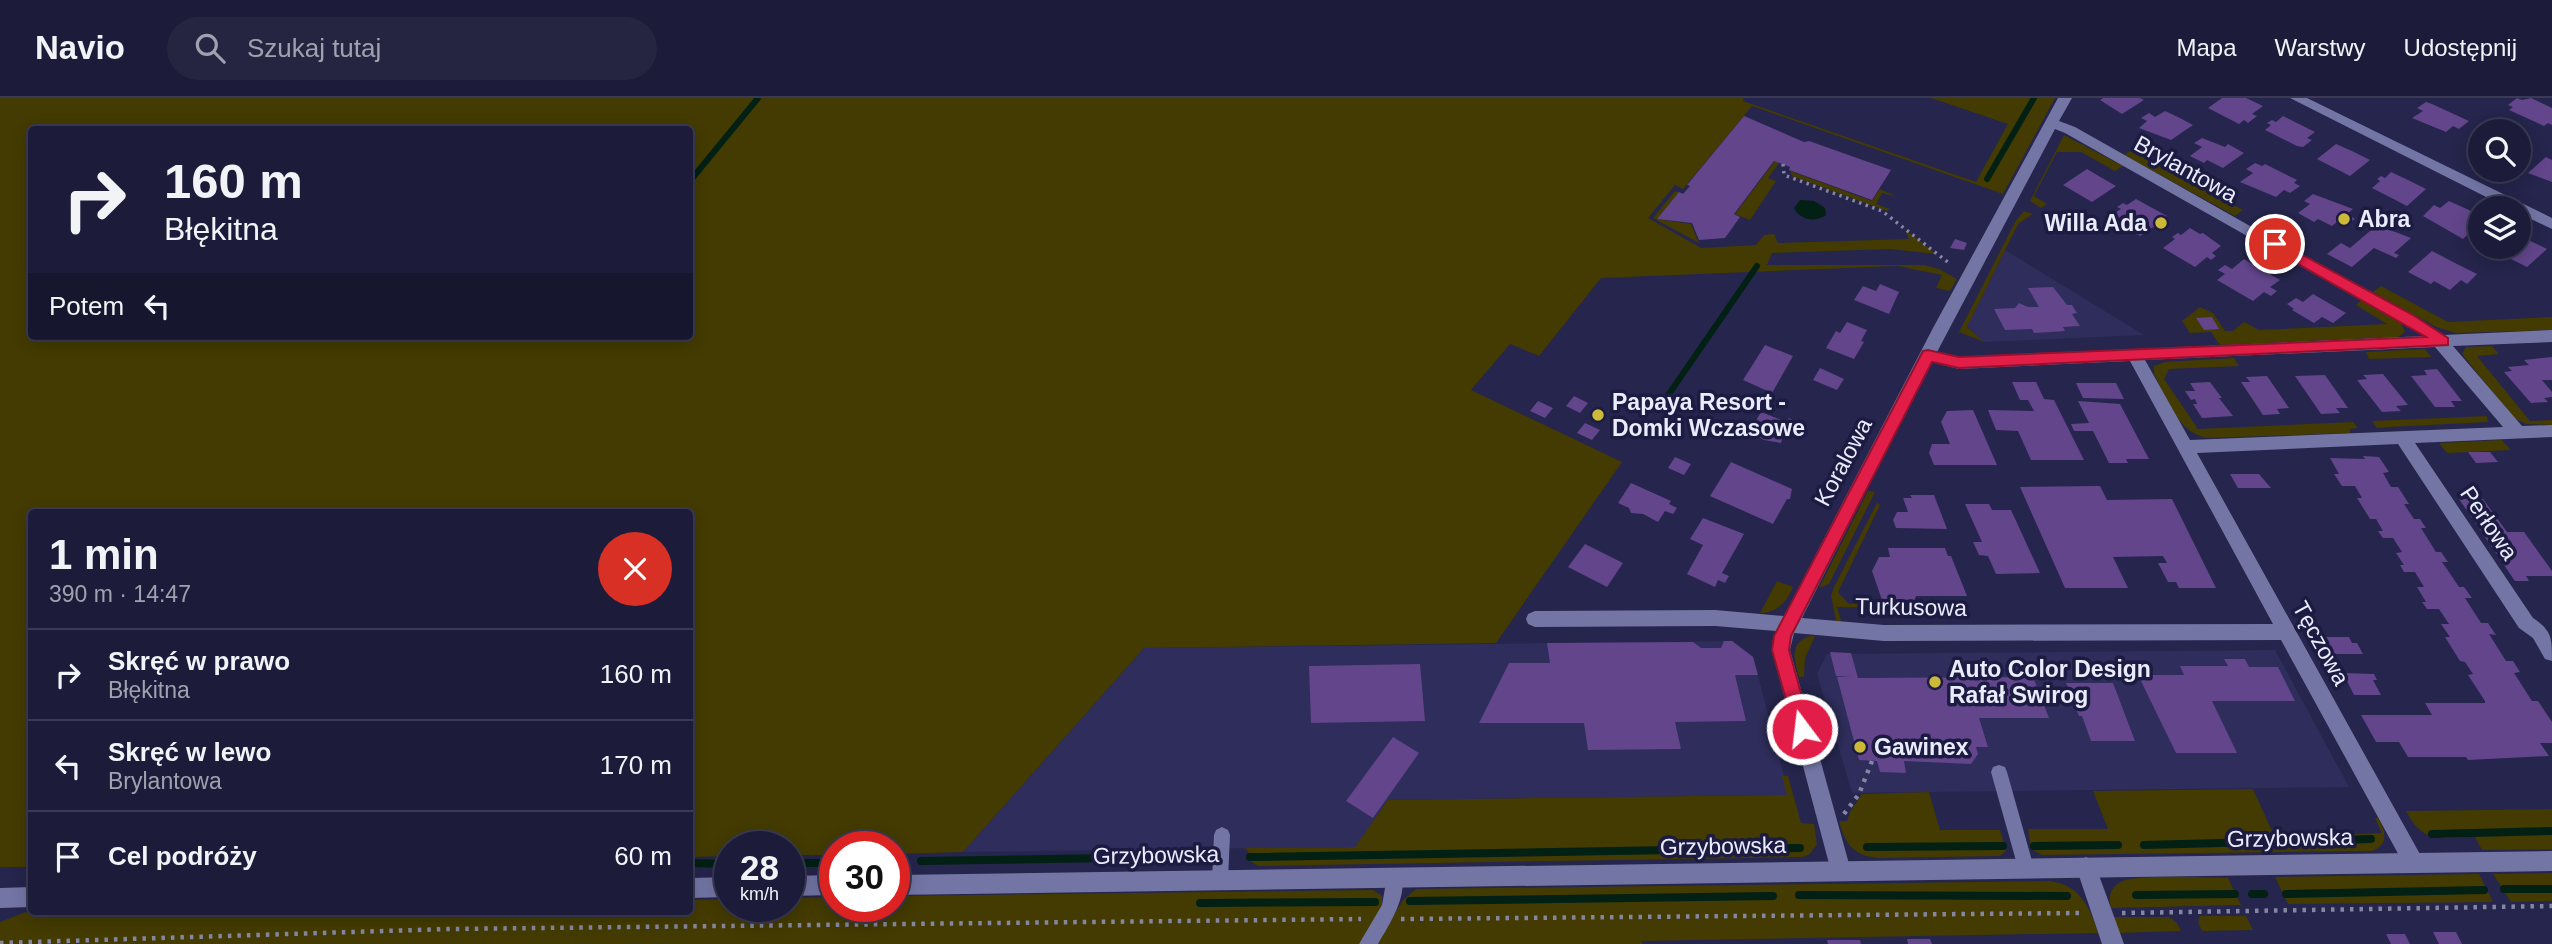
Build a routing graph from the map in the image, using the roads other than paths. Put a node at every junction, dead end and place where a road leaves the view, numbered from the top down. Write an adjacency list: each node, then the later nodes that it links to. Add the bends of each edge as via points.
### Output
1 (2065, 98): 3 (street, Koralowa)
2 (2297, 98): 4 (street)
3 (2052, 123): 6 (street, Brylantowa); 7 (street, Koralowa)
4 (2552, 224)
5 (2552, 336): 6 (street)
6 (2443, 341): 8 (street); 10 (street)
7 (1928, 355): 8 (street, via 1959,363); 14 (street, Koralowa)
8 (2135, 356): 12 (street, Tęczowa)
9 (2552, 431): 10 (street)
10 (2517, 432): 11 (street)
11 (2402, 436): 12 (street); 15 (street, Perłowa, via 2526,623)
12 (2184, 447): 16 (street, Tęczowa)
13 (1535, 619): 14 (street, Turkusowa, via 1715,618)
14 (1788, 625): 16 (street, Turkusowa, via 1884,633); 24 (street, Koralowa, via 1781,650)
15 (2546, 631): 17 (street, Perłowa)
16 (2287, 632): 21 (street, Tęczowa)
17 (2552, 653)
18 (1999, 772): 23 (lane)
19 (1222, 835): 26 (lane)
20 (2552, 861): 21 (street, Grzybowska)
21 (2414, 863): 22 (street, Grzybowska)
22 (2086, 867): 23 (street, Grzybowska); 33 (street)
23 (2026, 869): 24 (street, Grzybowska)
24 (1841, 871): 25 (street, Grzybowska)
25 (1394, 877): 26 (street, Grzybowska); 32 (lane, via 1390,907)
26 (1220, 880): 27 (street, Grzybowska)
27 (910, 885)
28 (714, 887): 29 (street)
29 (693, 888)
30 (28, 897): 31 (street)
31 (0, 898)
32 (1368, 944)
33 (2113, 944)

